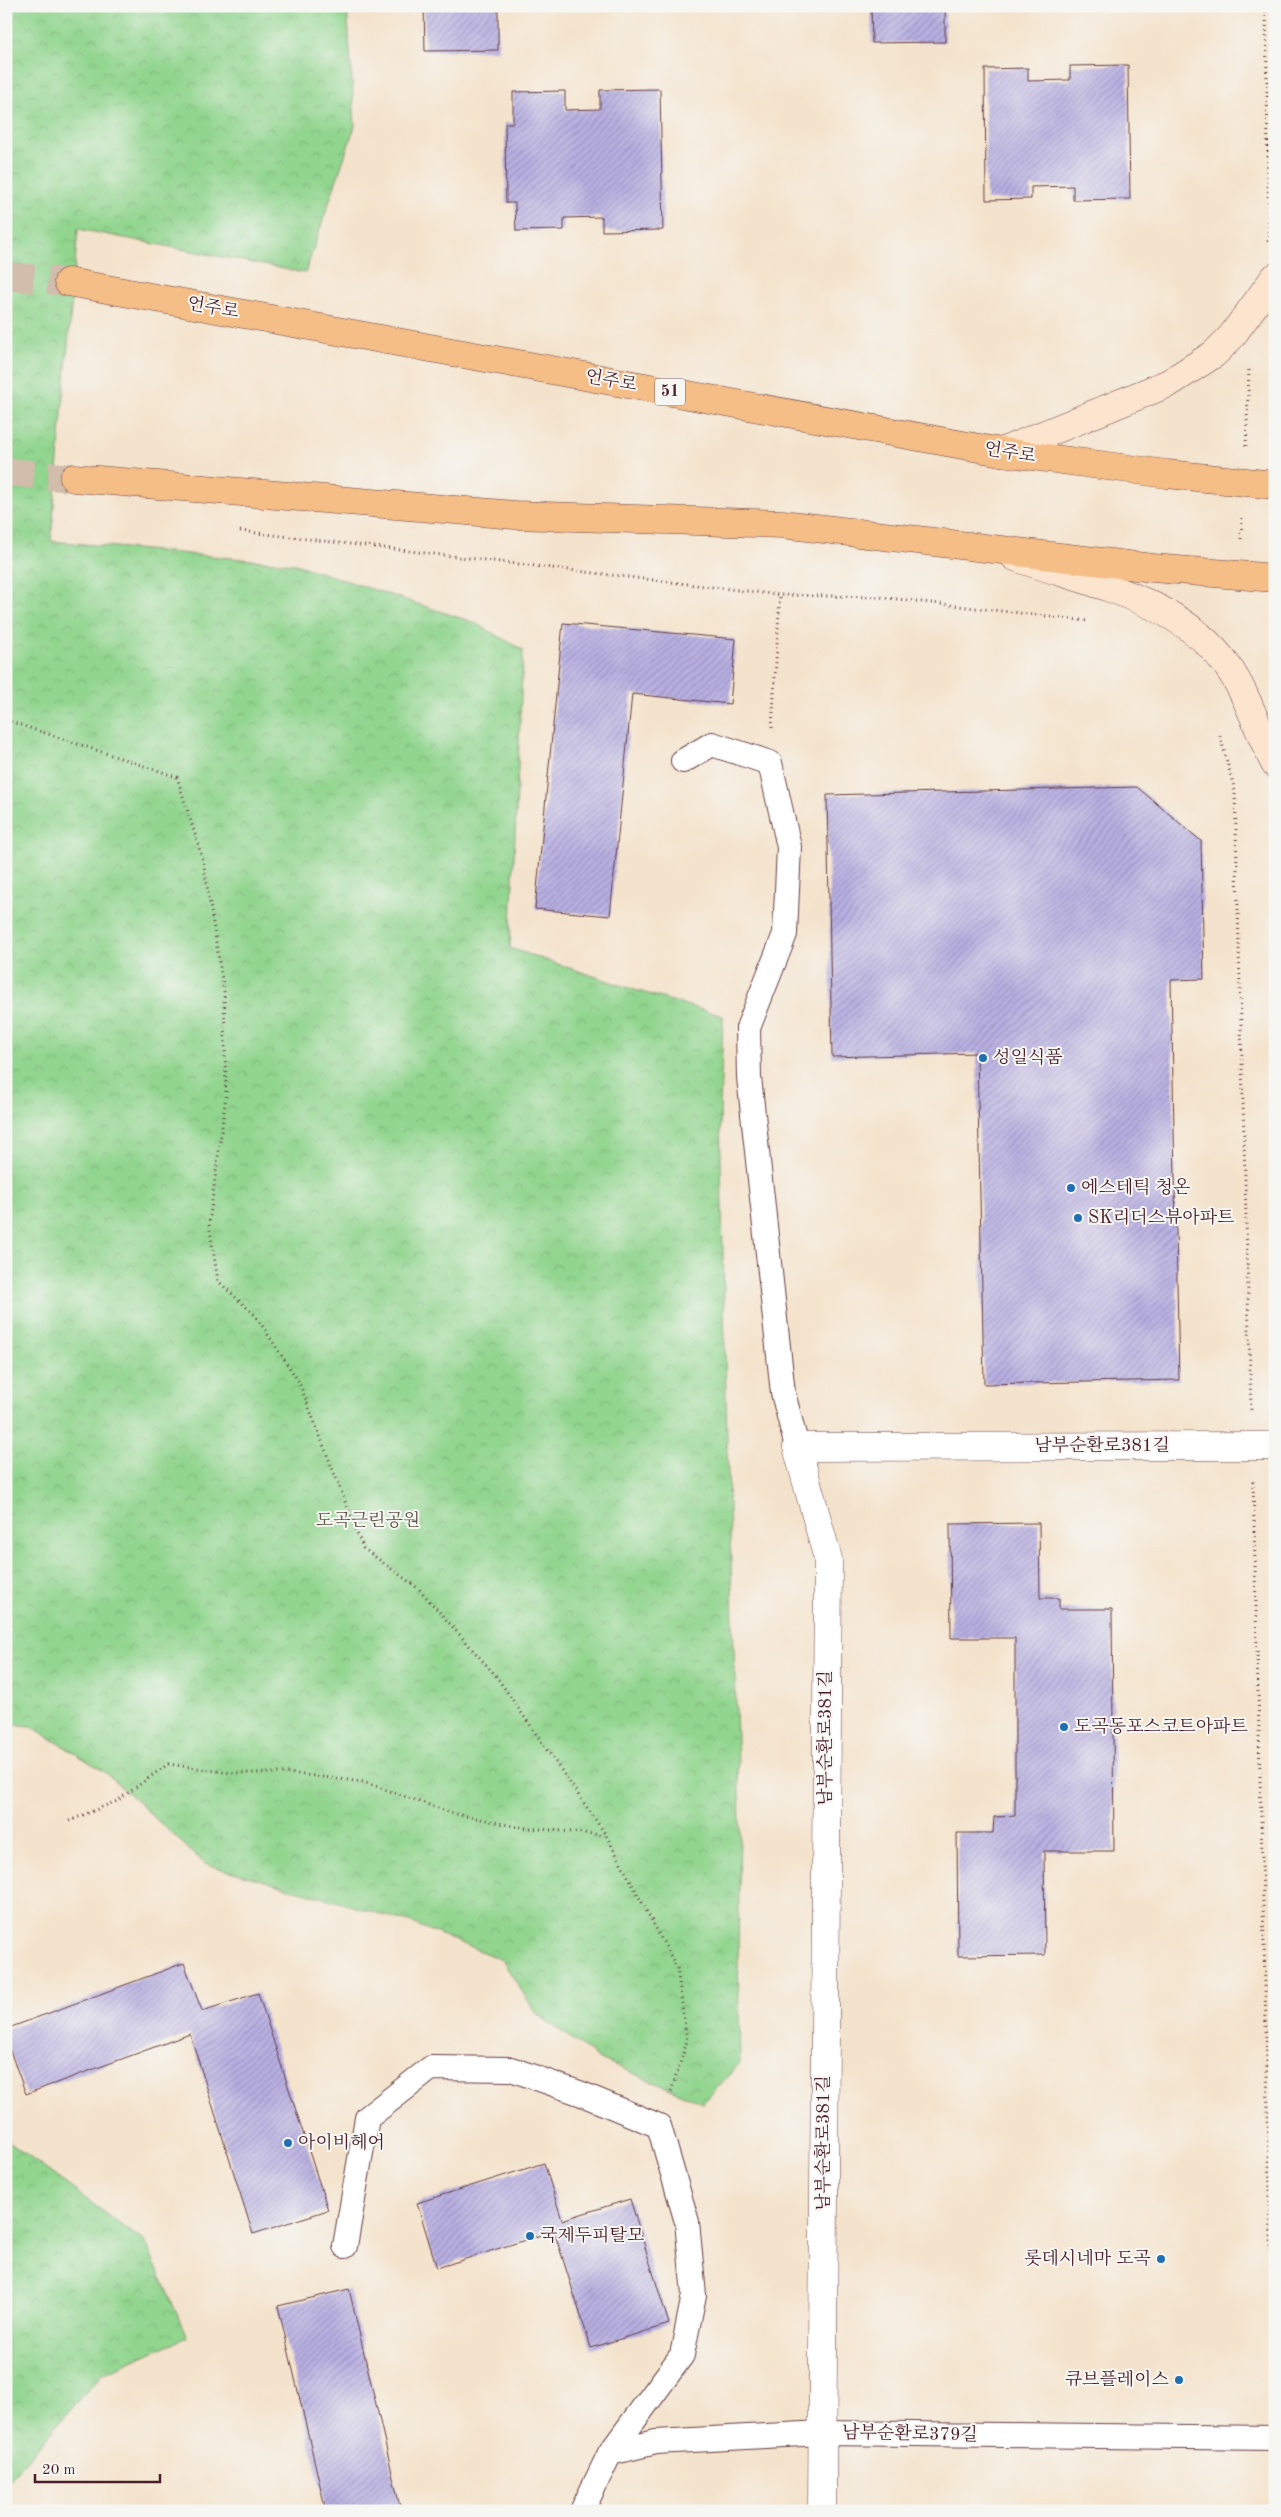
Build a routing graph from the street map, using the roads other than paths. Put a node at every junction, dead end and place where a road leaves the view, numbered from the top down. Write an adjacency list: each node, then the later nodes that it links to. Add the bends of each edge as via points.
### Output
1 (1275, 277): 3 (main road, via 1241,325 1214,354 1169,383)
2 (68, 282): 3 (main road, 언주로 / 51)
3 (1001, 452): 5 (main road, 언주로 / 51)
4 (74, 478): 6 (main road, via 515,514 782,524)
5 (1275, 485)
6 (993, 549): 7 (main road, via 1153,568); 9 (main road, via 1157,606 1184,624 1229,668)
7 (1275, 578)
8 (683, 761): 11 (lane, via 712,744 770,763 789,847 785,934 748,1028 749,1077 783,1393)
9 (1275, 764)
10 (1264, 1446): 11 (street, 남부순환로381길)
11 (797, 1447): 13 (street, 남부순환로381길, via 828,1559)
12 (345, 2246): 15 (lane, via 366,2118 431,2068 510,2069 659,2126 687,2222 694,2295 682,2355)
13 (822, 2433): 14 (lane, 남부순환로379길); 15 (lane, 남부순환로379길, via 656,2442); 17 (street, 남부순환로381길)
14 (1275, 2438)
15 (610, 2453): 16 (lane)
16 (582, 2511)
17 (822, 2511)

